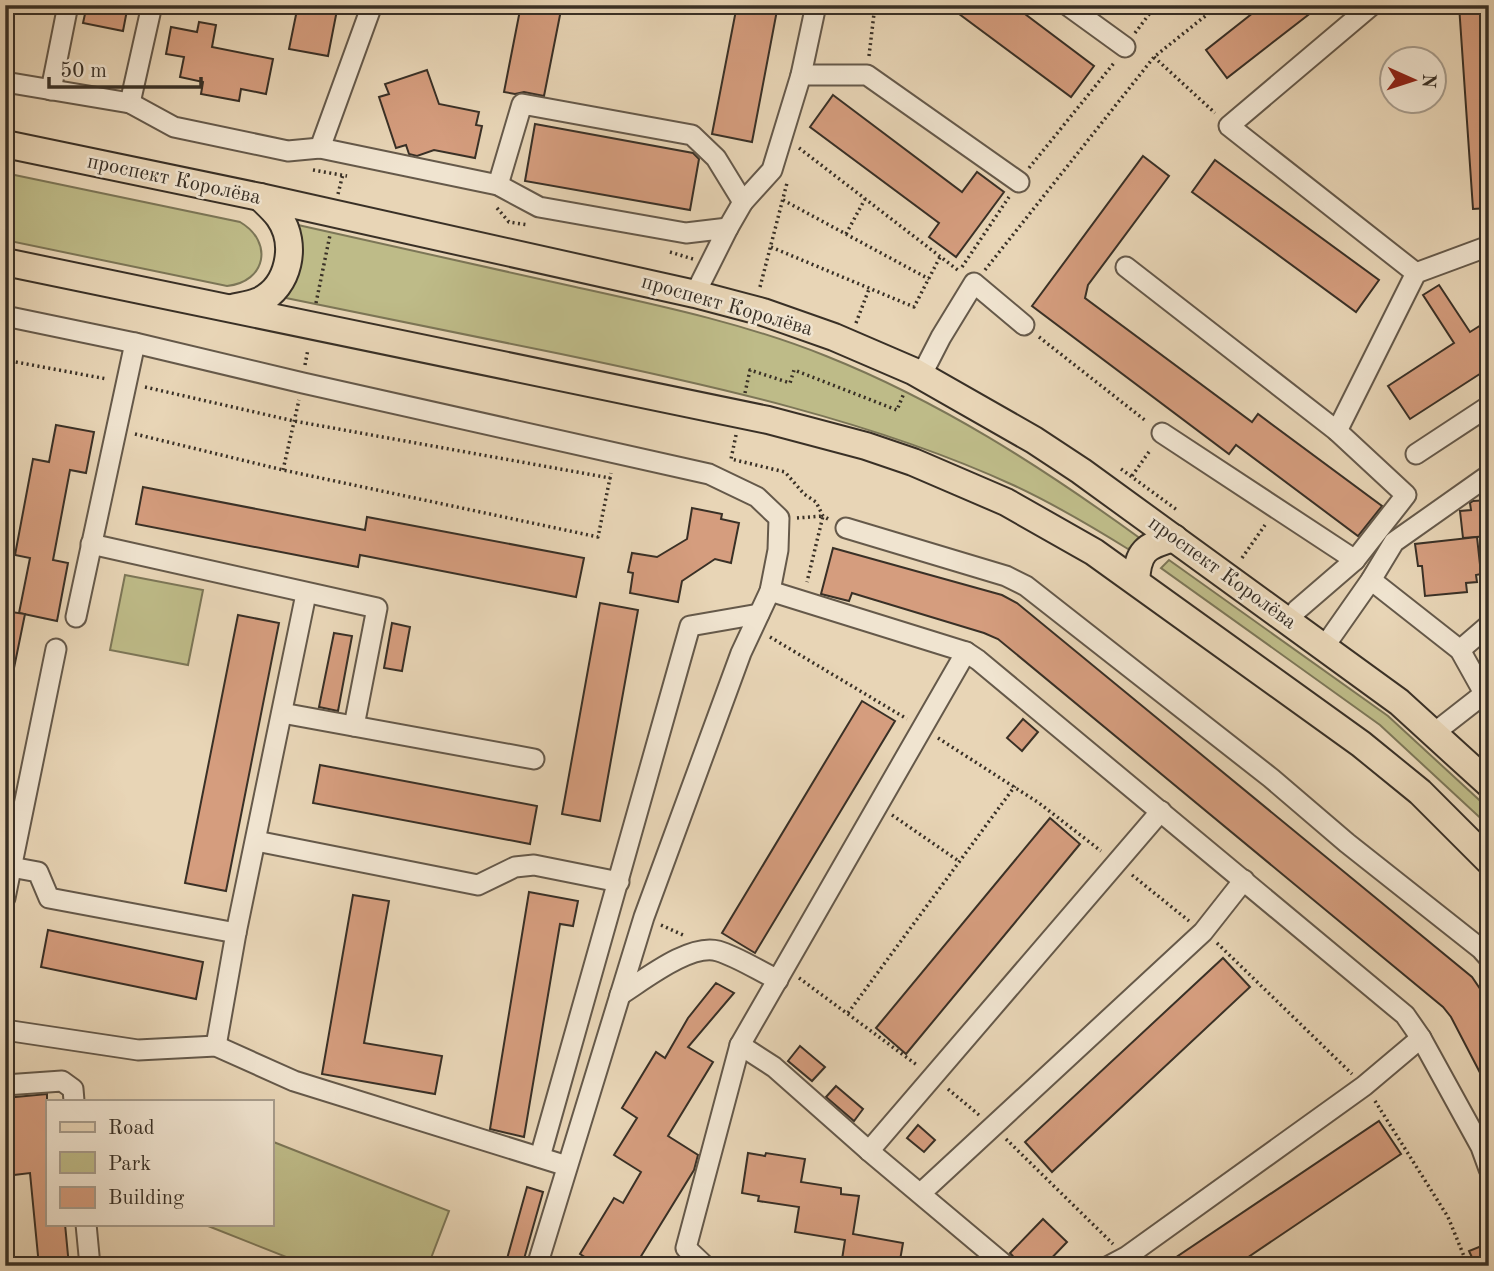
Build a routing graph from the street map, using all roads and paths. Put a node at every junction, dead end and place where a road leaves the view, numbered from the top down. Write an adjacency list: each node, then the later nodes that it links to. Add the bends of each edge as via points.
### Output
1 (68, 5): 15 (street)
2 (152, 5): 16 (street)
3 (372, 5): 19 (street)
4 (816, 5): 12 (street)
5 (875, 5): 13 (path)
6 (1067, 5): 10 (street)
7 (1156, 5): 10 (path)
8 (1219, 5): 11 (path)
9 (1372, 5): 17 (street)
10 (1125, 47): 26 (path)
11 (1154, 57): 17 (path); 44 (path)
12 (801, 75): 13 (street); 31 (street, via 772,170)
13 (867, 75): 26 (street)
14 (5, 82): 15 (street)
15 (51, 90): 16 (street)
16 (130, 103): 19 (street, via 174,127 288,151)
17 (1229, 126): 43 (street)
18 (5, 144): 28 (main road, проспект Королёва)
19 (320, 148): 20 (street)
20 (346, 154): 24 (path); 27 (street)
21 (794, 159): 29 (path, via 797,146)
22 (301, 168): 24 (path)
23 (790, 173): 30 (path)
24 (342, 175): 25 (path); 32 (path)
25 (356, 177)
26 (1019, 182): 44 (path)
27 (495, 194): 31 (street, via 522,104 692,135 716,158); 33 (path, via 509,222); 34 (street, via 539,207 686,233)
28 (260, 197): 32 (main road, проспект Королёва); 49 (main road, via 284,228 288,265 276,288 258,302)
29 (866, 199): 35 (path); 39 (path)
30 (783, 200): 35 (path); 37 (path)
31 (743, 202): 34 (street)
32 (334, 214): 48 (main road, проспект Королёва); 53 (path)
33 (535, 226)
34 (728, 228): 42 (street)
35 (846, 234): 45 (path)
36 (1489, 246): 43 (street)
37 (771, 247): 46 (path); 47 (path)
38 (663, 251): 42 (path, via 689,256)
39 (940, 257): 44 (path); 45 (path)
40 (5, 262): 49 (main road)
41 (1126, 267): 62 (street)
42 (708, 270): 48 (street)
43 (1416, 273): 62 (street)
44 (967, 277): 52 (street); 56 (street)
45 (929, 279): 47 (path, via 914,307)
46 (760, 289)
47 (869, 289): 51 (path)
48 (695, 294): 56 (main road, проспект Королёва, via 834,337)
49 (230, 309): 53 (main road)
50 (5, 316): 54 (street)
51 (855, 325)
52 (1024, 325): 63 (path)
53 (312, 326): 58 (path); 78 (main road, via 768,420 866,446 1006,502)
54 (135, 343): 57 (street); 58 (street)
55 (5, 360): 57 (path)
56 (921, 376): 73 (main road, проспект Королёва, via 1034,440)
57 (127, 382): 60 (path); 61 (street)
58 (303, 383): 64 (street)
59 (1489, 406): 65 (street)
60 (294, 421): 66 (path); 69 (path)
61 (116, 430): 66 (path); 74 (street)
62 (1338, 431): 76 (street, via 1406,495)
63 (1162, 433): 68 (path); 70 (street)
64 (614, 453): 69 (path); 71 (street, via 709,474 757,497)
65 (1416, 454)
66 (283, 470): 69 (path, via 598,537)
67 (1489, 475): 77 (street, via 1394,542)
68 (1132, 476)
69 (610, 478)
70 (1277, 509): 75 (path); 76 (street)
71 (779, 518): 79 (street); 81 (path, via 823,516)
72 (846, 528): 112 (street, via 1026,586 1271,778)
73 (1174, 538): 78 (main road, via 1141,553); 84 (main road, проспект Королёва)
74 (91, 544): 80 (street); 82 (street)
75 (1241, 559)
76 (1355, 561): 84 (street)
77 (1371, 580): 86 (street); 88 (street)
78 (1136, 581): 101 (main road, via 1361,744 1420,792)
79 (770, 591): 81 (street); 83 (street)
80 (306, 594): 91 (street); 92 (street, via 377,608)
81 (803, 601): 89 (street)
82 (76, 617)
83 (756, 620): 93 (path); 106 (street, via 690,626); 108 (street)
84 (1289, 621): 86 (main road, проспект Королёва)
85 (1489, 625): 88 (street)
86 (1324, 647): 94 (main road, проспект Королёва)
87 (56, 649): 104 (street)
88 (1460, 650): 90 (street)
89 (966, 652): 93 (street); 99 (street)
90 (1487, 692): 94 (street)
91 (282, 713): 92 (street); 100 (street)
92 (354, 726): 95 (street)
93 (923, 728): 97 (path); 98 (street)
94 (1434, 733): 96 (main road, проспект Королёва)
95 (534, 759)
96 (1484, 775)
97 (1015, 786): 102 (path); 103 (path)
98 (878, 805): 102 (path); 113 (street)
99 (1161, 811): 103 (street); 105 (street)
100 (257, 841): 106 (street, via 478,885 515,867 534,865); 110 (street)
101 (1489, 860)
102 (960, 862): 115 (path)
103 (1116, 863): 109 (path); 120 (street)
104 (11, 867): 107 (street); 110 (street, via 38,872 50,898)
105 (1244, 880): 109 (street); 117 (street, via 1384,996)
106 (619, 882): 126 (street)
107 (5, 898)
108 (645, 917): 111 (path); 114 (street)
109 (1203, 932): 122 (path); 124 (street)
110 (236, 933): 119 (street)
111 (716, 950): 113 (street); 114 (street, via 695,952 675,961)
112 (1489, 958)
113 (781, 973): 115 (path); 118 (street)
114 (620, 995): 127 (street)
115 (848, 1013): 120 (path)
116 (5, 1030): 119 (street, via 138,1050)
117 (1421, 1038): 122 (street); 128 (street)
118 (740, 1045): 125 (street, via 774,1067); 134 (street, via 686,1248)
119 (216, 1046): 126 (street, via 295,1081)
120 (933, 1077): 124 (path); 125 (street)
121 (5, 1085): 123 (street, via 62,1081 73,1089)
122 (1364, 1086): 131 (street); 136 (path, via 1447,1217)
123 (74, 1100)
124 (993, 1127): 129 (street); 131 (path)
125 (870, 1151): 129 (street)
126 (540, 1157): 127 (street)
127 (567, 1166): 133 (street)
128 (1489, 1169)
129 (920, 1193): 135 (street)
130 (86, 1226): 132 (street)
131 (1117, 1261)
132 (90, 1266)
133 (537, 1266)
134 (705, 1266)
135 (1006, 1266)
136 (1468, 1266)

